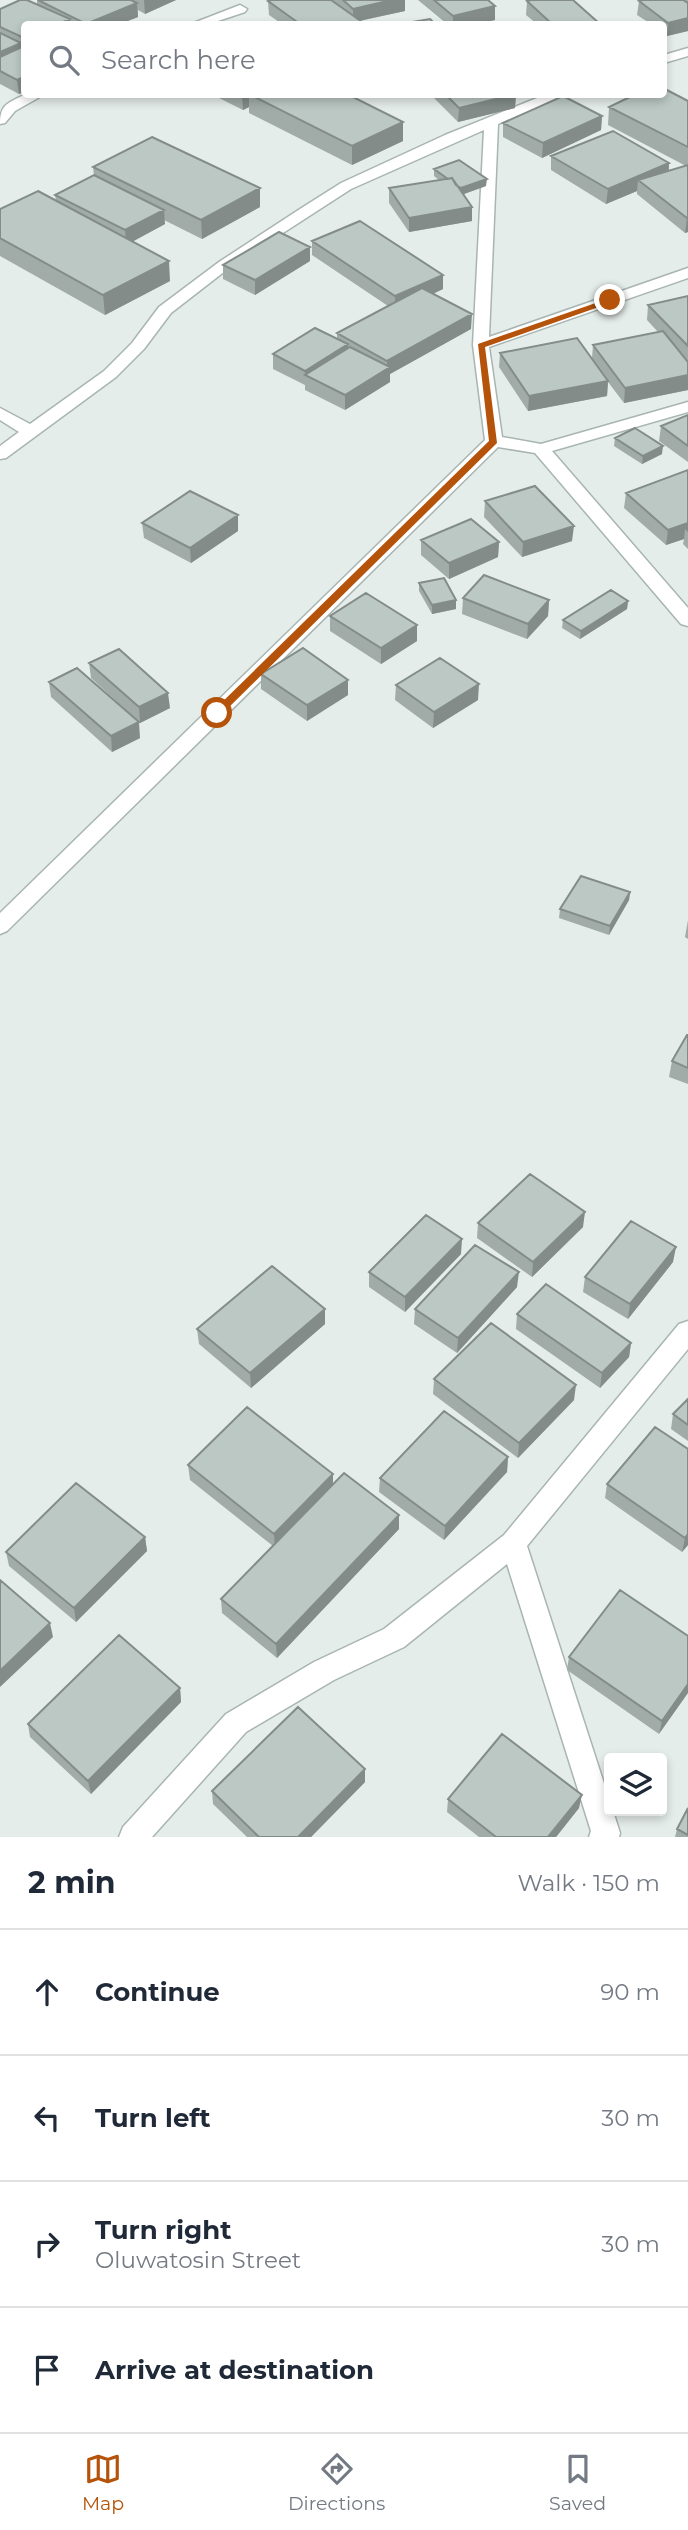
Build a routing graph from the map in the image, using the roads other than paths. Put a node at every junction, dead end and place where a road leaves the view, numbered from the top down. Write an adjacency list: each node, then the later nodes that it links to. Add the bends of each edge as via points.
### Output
1 (240, 9): 2 (street)
2 (206, 21)
3 (688, 52): 4 (street)
4 (667, 58)
5 (27, 98): 7 (street)
6 (551, 98): 9 (street)
7 (5, 106): 8 (street)
8 (0, 120)
9 (491, 123): 11 (street); 14 (street, via 346,186 224,265 164,310 110,374)
10 (688, 274): 11 (street)
11 (481, 345): 15 (street)
12 (688, 407): 16 (street)
13 (0, 413): 14 (street)
14 (29, 431): 17 (street)
15 (494, 441): 16 (street); 19 (street)
16 (541, 449): 18 (street)
17 (0, 454)
18 (688, 620)
19 (0, 926)
20 (688, 1331): 21 (street)
21 (513, 1543): 22 (street, via 394,1638 324,1671 236,1723); 23 (street, via 606,1833)
22 (133, 1837)
23 (603, 1837)

